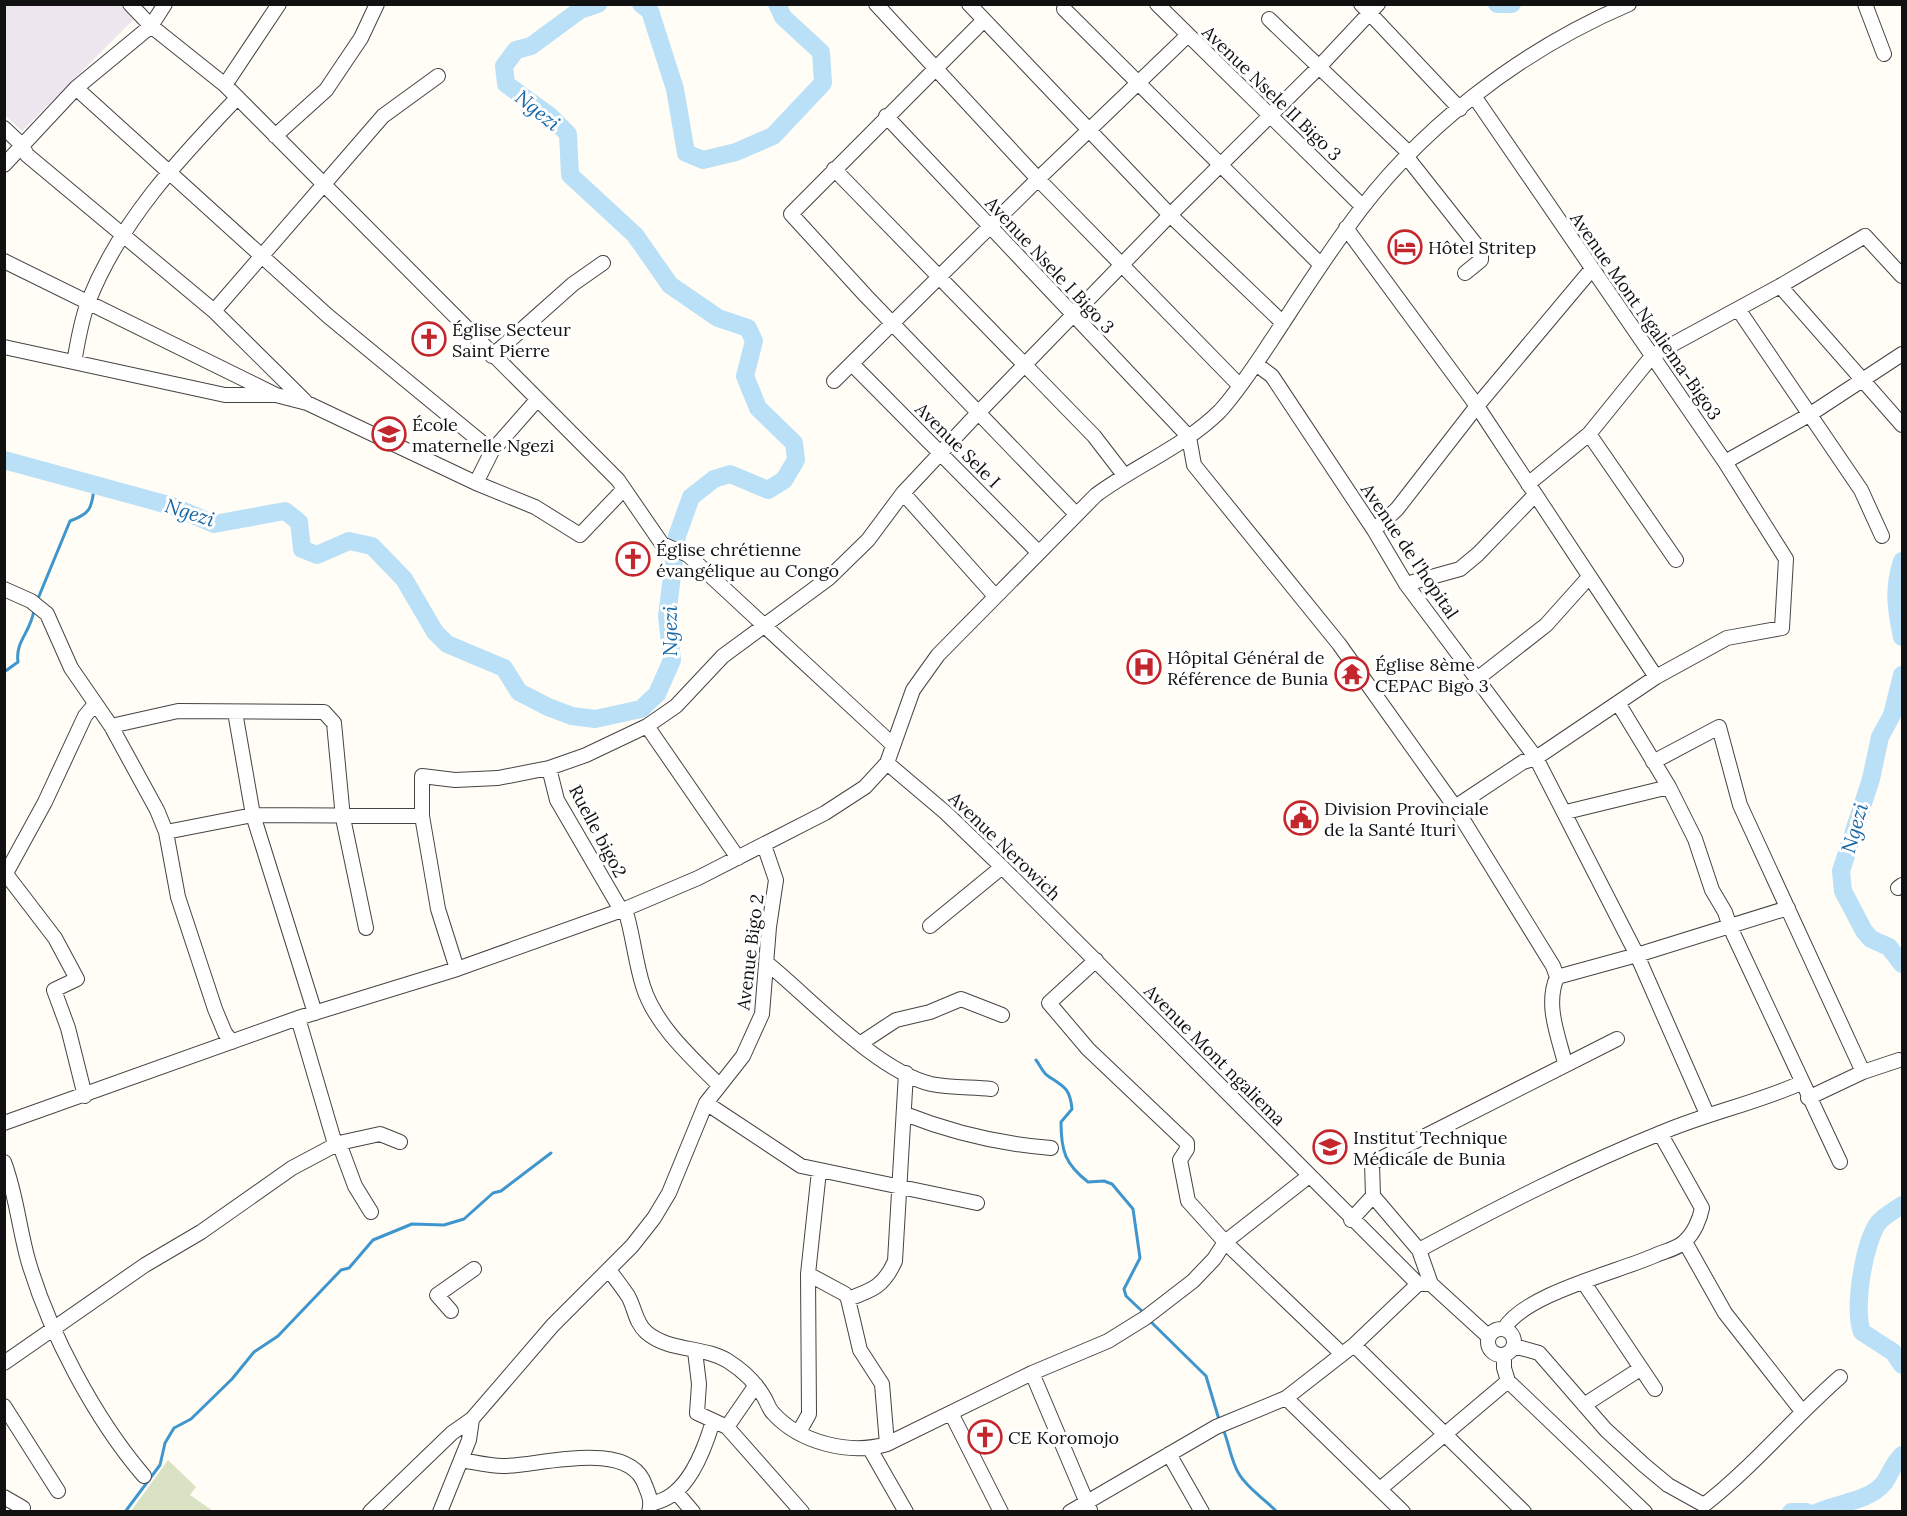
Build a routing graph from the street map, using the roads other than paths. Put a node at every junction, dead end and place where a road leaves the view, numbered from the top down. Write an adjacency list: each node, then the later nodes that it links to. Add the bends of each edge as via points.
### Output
1 (130, 4): 14 (street)
2 (165, 4): 14 (street)
3 (279, 4): 21 (street)
4 (377, 4): 30 (street, via 362,38 326,90)
5 (876, 4): 18 (street)
6 (969, 4): 13 (street)
7 (1157, 4): 15 (street, Avenue Nsele II Bigo 3)
8 (1629, 4): 23 (street, via 1556,41)
9 (1865, 4): 16 (street)
10 (1369, 7): 17 (street); 25 (street)
11 (1064, 9): 20 (street)
12 (1269, 19): 17 (street)
13 (984, 20): 18 (street); 29 (street)
14 (151, 26): 21 (street); 22 (street)
15 (1188, 35): 20 (street); 27 (street, Avenue Nsele II Bigo 3)
16 (1884, 54)
17 (1319, 67): 27 (street); 32 (street)
18 (936, 68): 26 (street); 37 (street)
19 (438, 76): 38 (street, via 383,116)
20 (1137, 83): 29 (street); 34 (street)
21 (225, 86): 24 (street)
22 (76, 88): 31 (street); 36 (street)
23 (1474, 96): 25 (street); 49 (street, Avenue Mont Ngaliema-Bigo3)
24 (237, 98): 30 (street); 36 (street)
25 (1460, 108): 32 (street)
26 (886, 116): 35 (street); 41 (street, Avenue Nsele I Bigo 3)
27 (1270, 116): 34 (street); 39 (street, Avenue Nsele II Bigo 3)
28 (4, 128): 31 (street)
29 (1088, 130): 37 (street); 40 (street)
30 (275, 136): 38 (street)
31 (22, 145): 33 (street); 43 (street, via 27,155)
32 (1408, 155): 39 (street); 50 (street, via 1481,251 1481,260)
33 (4, 165)
34 (1220, 165): 40 (street); 48 (street)
35 (834, 169): 52 (street); 59 (street, via 791,213)
36 (168, 170): 43 (street); 44 (street)
37 (1038, 179): 41 (street); 47 (street)
38 (324, 186): 44 (street); 63 (street)
39 (1362, 206): 42 (street)
40 (1170, 215): 47 (street); 58 (street)
41 (990, 228): 52 (street); 57 (street, Avenue Nsele I Bigo 3)
42 (1346, 228): 48 (street); 74 (street)
43 (123, 233): 54 (street); 56 (street)
44 (262, 255): 56 (street); 80 (street, via 328,316)
45 (4, 261): 54 (street)
46 (603, 263): 63 (street, via 573,284)
47 (1121, 265): 57 (street); 70 (street)
48 (1321, 265): 58 (street)
49 (1591, 270): 62 (street, Avenue Mont Ngaliema-Bigo3); 74 (street)
50 (1465, 273)
51 (1902, 276): 53 (street, via 1865,236)
52 (939, 279): 59 (street); 67 (street)
53 (1780, 286): 55 (street); 68 (street)
54 (88, 301): 64 (street); 71 (street)
55 (1738, 309): 62 (street); 76 (street)
56 (214, 311): 73 (street)
57 (1072, 316): 67 (street); 79 (street, Avenue Nsele I Bigo 3)
58 (1283, 323): 66 (street)
59 (893, 325): 65 (street); 75 (street)
60 (4, 347): 64 (street)
61 (1902, 354): 68 (street)
62 (1653, 355): 78 (street); 82 (street, Avenue Mont Ngaliema-Bigo3)
63 (492, 356): 72 (street)
64 (74, 362): 71 (street, via 225,395)
65 (852, 364): 69 (street); 81 (street, Avenue Sele I)
66 (1256, 364): 70 (street); 89 (street, Avenue de l'hopital, via 1272,376)
67 (1025, 366): 75 (street); 83 (street, via 1094,436)
68 (1863, 380): 76 (street); 77 (street)
69 (834, 381)
70 (1240, 386): 79 (street, via 1219,411)
71 (276, 395): 73 (street)
72 (536, 401): 80 (street); 85 (street, via 618,480)
73 (307, 403): 84 (street)
74 (1477, 406): 86 (street); 89 (street, via 1397,509)
75 (978, 413): 81 (street); 88 (street)
76 (1809, 415): 82 (street); 90 (street, via 1861,490)
77 (1902, 425)
78 (1589, 434): 86 (street); 92 (street)
79 (1189, 436): 83 (street); 111 (street, via 1194,465 1339,644)
80 (492, 451): 84 (street)
81 (940, 453): 87 (street); 91 (street, Avenue Sele I)
82 (1725, 462): 98 (street, Avenue Mont Ngaliema-Bigo3, via 1786,559 1782,628 1727,638)
83 (1124, 475): 88 (street)
84 (476, 483): 85 (street, via 535,507 580,535)
85 (623, 490): 97 (street, via 675,550 688,555)
86 (1532, 490): 93 (street); 94 (street, via 1478,554 1460,569)
87 (903, 493): 96 (street); 97 (street, via 868,540 829,578)
88 (1076, 514): 91 (street)
89 (1374, 530): 94 (street, Avenue de l'hopital)
90 (1882, 536)
91 (1038, 552): 96 (street)
92 (1676, 560)
93 (1589, 577): 98 (street); 99 (street, via 1546,625)
94 (1406, 584): 99 (street, Avenue de l'hopital)
95 (4, 589): 101 (street, via 35,603 46,614 71,668)
96 (995, 596): 105 (street, via 938,655 913,690)
97 (767, 626): 104 (street, via 723,656 676,706); 105 (street)
98 (1656, 677): 100 (street)
99 (1477, 679): 106 (street, Avenue de l'hopital)
100 (1618, 703): 106 (street); 107 (street)
101 (95, 704): 103 (street); 120 (street)
102 (235, 712): 103 (street, via 178,711); 113 (street); 115 (street, via 324,712 334,723)
103 (111, 726): 116 (street)
104 (647, 726): 109 (street); 118 (street)
105 (892, 744): 108 (street)
106 (1536, 758): 111 (street, via 1523,762); 112 (street, Avenue de l'hopital)
107 (1653, 762): 110 (street); 121 (street, via 1719,727 1740,805)
108 (886, 763): 117 (street, via 865,787); 119 (street, Avenue Nerowich)
109 (549, 768): 114 (street, via 498,778 454,780 422,776); 122 (street, Ruelle bigo2, via 557,800)
110 (1669, 787): 112 (street); 124 (street, via 1695,839 1712,890)
111 (1455, 807): 130 (street)
112 (1566, 812): 126 (street, Avenue de l'hopital)
113 (253, 815): 115 (street); 116 (street); 131 (street)
114 (423, 816): 115 (street); 129 (street, via 438,909)
115 (343, 818): 125 (street)
116 (166, 832): 135 (street, via 178,897 215,1009)
117 (764, 845): 118 (street); 128 (street, Avenue Bigo 2, via 776,880)
118 (738, 858): 122 (street)
119 (1002, 867): 123 (street); 127 (street, Avenue Nerowich)
120 (5, 875): 144 (street, via 55,938 77,979 54,990)
121 (1788, 908): 124 (street); 139 (street)
122 (623, 909): 129 (street); 142 (street, Ruelle bigo2, via 648,1000 685,1052)
123 (930, 926)
124 (1730, 927): 126 (street); 141 (street, via 1786,1042)
125 (366, 928)
126 (1637, 956): 130 (street); 148 (street, Avenue de l'hopital)
127 (1096, 960): 157 (street, Avenue Mont ngaliema); 163 (street, via 1049,1003 1088,1048 1187,1143 1180,1160 1188,1201)
128 (768, 963): 136 (street); 142 (street, Avenue Bigo 2, via 757,1029 743,1056)
129 (457, 969): 131 (street)
130 (1557, 977): 138 (street, via 1551,990 1551,1005)
131 (315, 1013): 133 (street)
132 (1002, 1015): 136 (street, via 961,999 896,1020)
133 (298, 1018): 135 (street); 152 (street)
134 (1617, 1039): 138 (street)
135 (232, 1042): 144 (street)
136 (861, 1043): 140 (street)
137 (1899, 1060): 139 (street)
138 (1565, 1064): 159 (street, via 1372,1162)
139 (1863, 1072): 145 (street)
140 (906, 1073): 143 (street, via 931,1084); 147 (street)
141 (1801, 1083): 145 (street); 148 (street)
142 (719, 1085): 146 (street, Avenue Bigo 2)
143 (991, 1089)
144 (85, 1096): 149 (street)
145 (1808, 1098): 155 (street)
146 (706, 1103): 156 (street, via 801,1166); 167 (street, Avenue Bigo 2, via 669,1193 654,1218)
147 (905, 1114): 153 (street, via 943,1129 1013,1145); 158 (street)
148 (1707, 1114): 150 (street)
149 (4, 1123)
150 (1660, 1132): 164 (street, via 1702,1208 1700,1219); 165 (street, via 1545,1183)
151 (400, 1142): 152 (street, via 380,1134)
152 (337, 1143): 161 (street); 173 (street, via 276,1178 225,1216)
153 (1051, 1148)
154 (4, 1162): 173 (street, via 28,1258)
155 (1840, 1162)
156 (819, 1171): 158 (street); 168 (street)
157 (1309, 1176): 162 (street, Avenue Mont ngaliema); 163 (street)
158 (899, 1188): 160 (street); 171 (street, via 895,1261 889,1275 876,1289)
159 (1373, 1196): 162 (street); 165 (street)
160 (976, 1203)
161 (371, 1212)
162 (1351, 1220): 170 (street, Avenue Mont ngaliema)
163 (1225, 1242): 179 (street); 182 (street, via 1193,1281 1147,1316 1108,1341)
164 (1685, 1242): 169 (street); 190 (street, via 1725,1313)
165 (1419, 1250): 170 (street)
166 (474, 1269): 172 (street, via 437,1295)
167 (609, 1270): 177 (street, via 647,1333); 192 (street, Avenue Bigo 2, via 553,1325)
168 (808, 1274): 171 (street); 195 (street, via 809,1414)
169 (1584, 1282): 174 (street, via 1557,1291 1510,1319); 181 (street)
170 (1425, 1284): 175 (street, Avenue Mont ngaliema); 176 (street)
171 (848, 1299): 197 (street, via 860,1350 882,1384)
172 (451, 1311)
173 (54, 1327): 180 (street); 201 (street, via 117,1445)
174 (1504, 1329): 175 (street); 178 (street, via 1514,1339)
175 (1489, 1337): 178 (street, via 1491,1351)
176 (1354, 1345): 179 (street); 196 (street)
177 (695, 1351): 185 (street, via 729,1362); 193 (street, via 697,1413)
178 (1509, 1351): 184 (street, via 1504,1368); 188 (street, via 1539,1353)
179 (1342, 1354): 187 (street)
180 (4, 1363)
181 (1640, 1369): 186 (street); 188 (street)
182 (1032, 1373): 191 (street); 208 (street)
183 (1839, 1377): 190 (street)
184 (1508, 1381): 196 (street); 219 (street)
185 (756, 1385): 194 (street); 195 (street, via 773,1413)
186 (1655, 1389)
187 (1286, 1398): 199 (street, via 1220,1425); 202 (street)
188 (1584, 1405): 190 (street, via 1652,1472 1704,1505 1753,1462)
189 (4, 1406): 203 (street)
190 (1801, 1410)
191 (951, 1413): 197 (street); 214 (street)
192 (472, 1419): 200 (street); 209 (street, Avenue Bigo 2, via 452,1433)
193 (713, 1421): 194 (street); 204 (street, via 705,1448)
194 (728, 1427): 212 (street)
195 (799, 1432): 198 (street, via 822,1444)
196 (1445, 1437): 202 (street); 218 (street)
197 (887, 1444): 198 (street)
198 (870, 1449): 213 (street)
199 (1168, 1454): 208 (street); 216 (street)
200 (461, 1460): 206 (street, via 502,1467 587,1457 625,1463 643,1479); 210 (street)
201 (144, 1476)
202 (1380, 1489): 217 (street)
203 (58, 1491)
204 (676, 1492): 206 (street); 211 (street)
205 (4, 1497): 207 (street)
206 (651, 1507)
207 (23, 1508)
208 (1089, 1508): 215 (street)
209 (370, 1512)
210 (440, 1512)
211 (693, 1512)
212 (802, 1512)
213 (906, 1512)
214 (1001, 1512)
215 (1070, 1512)
216 (1202, 1512)
217 (1403, 1512)
218 (1524, 1512)
219 (1645, 1512)

